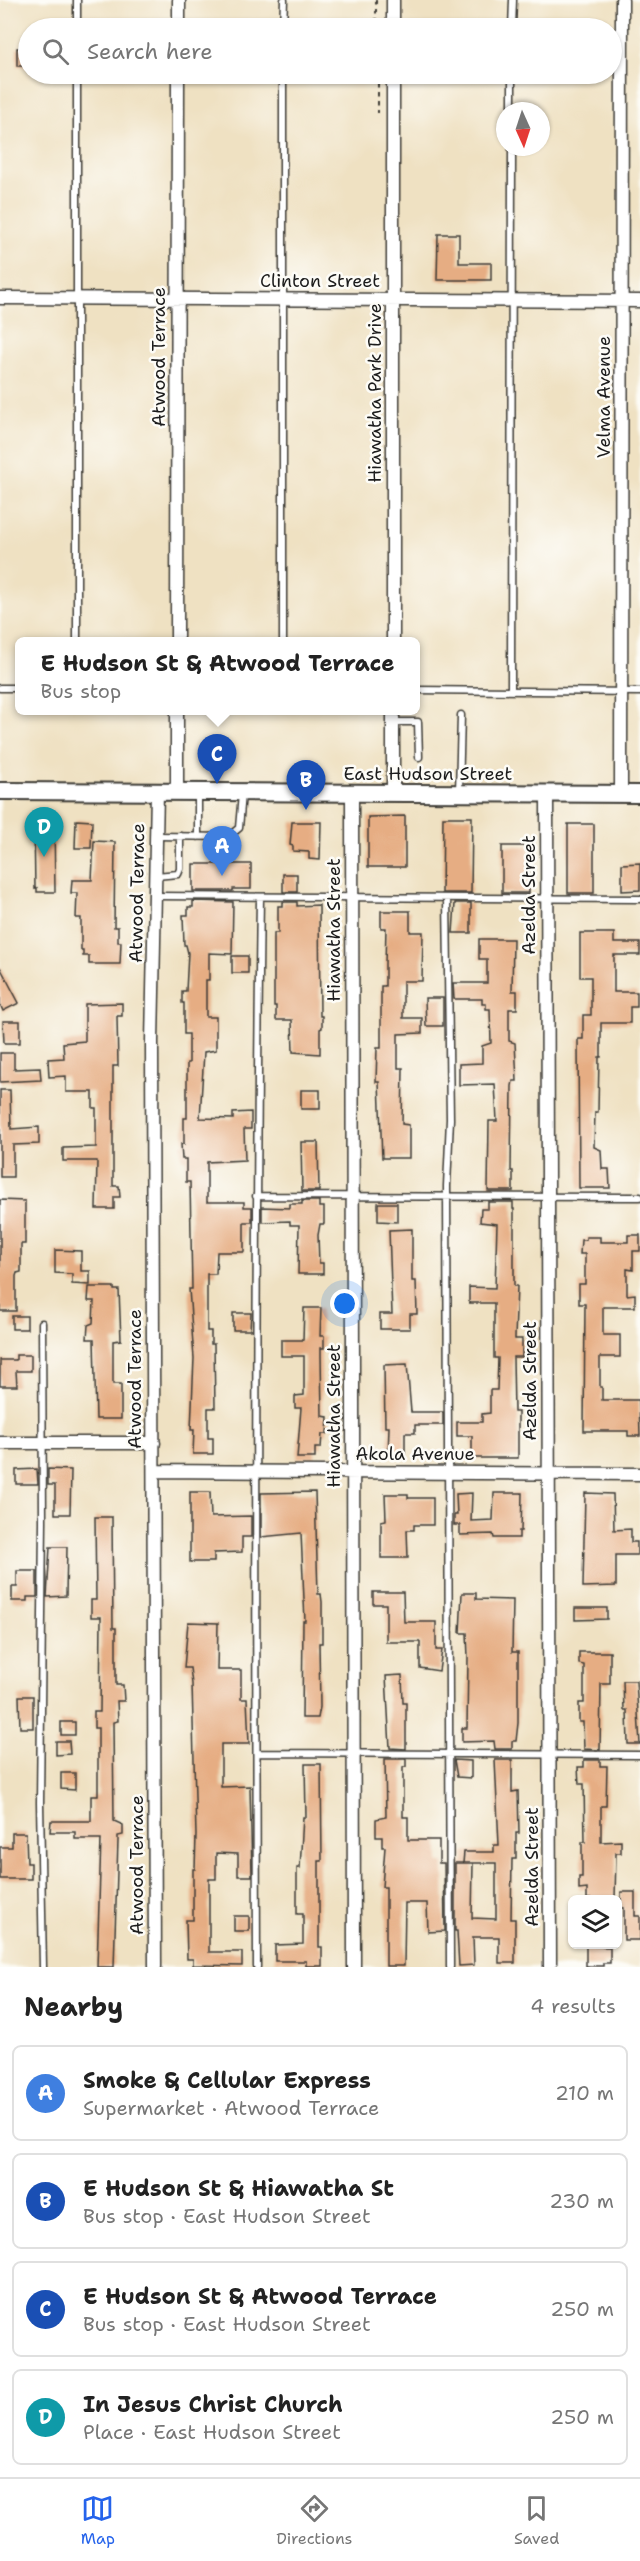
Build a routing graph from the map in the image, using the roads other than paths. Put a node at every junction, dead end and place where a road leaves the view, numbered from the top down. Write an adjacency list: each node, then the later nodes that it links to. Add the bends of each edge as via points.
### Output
1 (77, 0): 7 (lane)
2 (179, 0): 8 (street)
3 (284, 0): 9 (lane)
4 (393, 0): 10 (street)
5 (513, 0): 11 (lane)
6 (622, 0): 25 (street, Velma Avenue)
7 (77, 18)
8 (178, 18)
9 (284, 18)
10 (393, 18)
11 (512, 18)
12 (77, 84): 20 (lane)
13 (178, 84): 21 (street, Atwood Terrace)
14 (283, 84): 22 (lane)
15 (393, 84): 23 (street, Hiawatha Park Drive)
16 (512, 84): 17 (lane)
17 (512, 102)
18 (512, 156): 24 (lane)
19 (0, 298): 20 (street, Clinton Street)
20 (78, 298): 21 (street, Clinton Street); 27 (lane)
21 (177, 298): 22 (street, Clinton Street); 28 (street, Atwood Terrace)
22 (283, 299): 23 (street, Clinton Street); 29 (lane)
23 (394, 300): 24 (street, Clinton Street); 30 (street, Hiawatha Park Drive)
24 (511, 300): 25 (street, Clinton Street); 32 (lane)
25 (623, 301): 26 (street, Clinton Street); 33 (street, Velma Avenue)
26 (640, 301)
27 (77, 637)
28 (177, 637)
29 (283, 637)
30 (393, 637)
31 (420, 690): 32 (lane)
32 (511, 691): 33 (lane)
33 (621, 692): 34 (lane); 48 (street, Velma Avenue)
34 (640, 692)
35 (177, 715): 41 (street)
36 (461, 715): 46 (lane)
37 (393, 716): 38 (lane, via 418,722); 45 (street)
38 (419, 757)
39 (0, 791): 40 (main road, East Hudson Street)
40 (157, 792): 41 (main road, East Hudson Street); 50 (street, Atwood Terrace)
41 (177, 792): 42 (main road, East Hudson Street)
42 (198, 792): 43 (main road, East Hudson Street); 52 (lane)
43 (242, 792): 44 (main road, East Hudson Street); 52 (lane, via 239,828 228,837)
44 (352, 793): 45 (main road, East Hudson Street); 56 (street, Hiawatha Street)
45 (393, 793): 46 (main road, East Hudson Street)
46 (459, 794): 47 (main road, East Hudson Street)
47 (547, 794): 48 (main road, East Hudson Street); 58 (street, Azelda Street)
48 (621, 794): 49 (main road, East Hudson Street)
49 (640, 794)
50 (157, 836): 51 (lane); 53 (street, Atwood Terrace)
51 (180, 836): 52 (lane); 53 (lane, via 178,874)
52 (198, 837)
53 (156, 876): 54 (street, Atwood Terrace)
54 (155, 896): 55 (lane); 68 (street, Atwood Terrace)
55 (260, 897): 56 (lane); 61 (lane)
56 (352, 897): 57 (lane); 60 (street, Hiawatha Street)
57 (447, 898): 58 (lane); 62 (lane)
58 (547, 898): 59 (lane); 63 (street, Azelda Street)
59 (640, 899)
60 (352, 1195): 61 (lane); 62 (lane); 71 (street, Hiawatha Street)
61 (256, 1196): 70 (lane)
62 (448, 1196): 63 (lane); 72 (lane)
63 (548, 1196): 64 (lane); 73 (street, Azelda Street)
64 (640, 1197)
65 (42, 1323): 67 (lane)
66 (0, 1443): 67 (street)
67 (43, 1443): 68 (street); 80 (lane)
68 (153, 1443): 69 (street, Atwood Terrace)
69 (154, 1471): 70 (street, Akola Avenue); 81 (street, Atwood Terrace)
70 (256, 1471): 71 (street, Akola Avenue); 76 (lane)
71 (352, 1472): 72 (street, Akola Avenue); 75 (street, Hiawatha Street)
72 (449, 1472): 73 (street, Akola Avenue); 77 (lane)
73 (549, 1472): 74 (street, Akola Avenue); 78 (street, Azelda Street)
74 (640, 1474)
75 (354, 1752): 76 (lane); 77 (lane); 83 (street, Hiawatha Street)
76 (257, 1753): 82 (lane)
77 (450, 1754): 78 (lane); 84 (lane)
78 (550, 1754): 79 (lane); 85 (street, Azelda Street)
79 (640, 1755)
80 (43, 1967)
81 (155, 1967)
82 (257, 1967)
83 (354, 1967)
84 (450, 1967)
85 (550, 1967)

